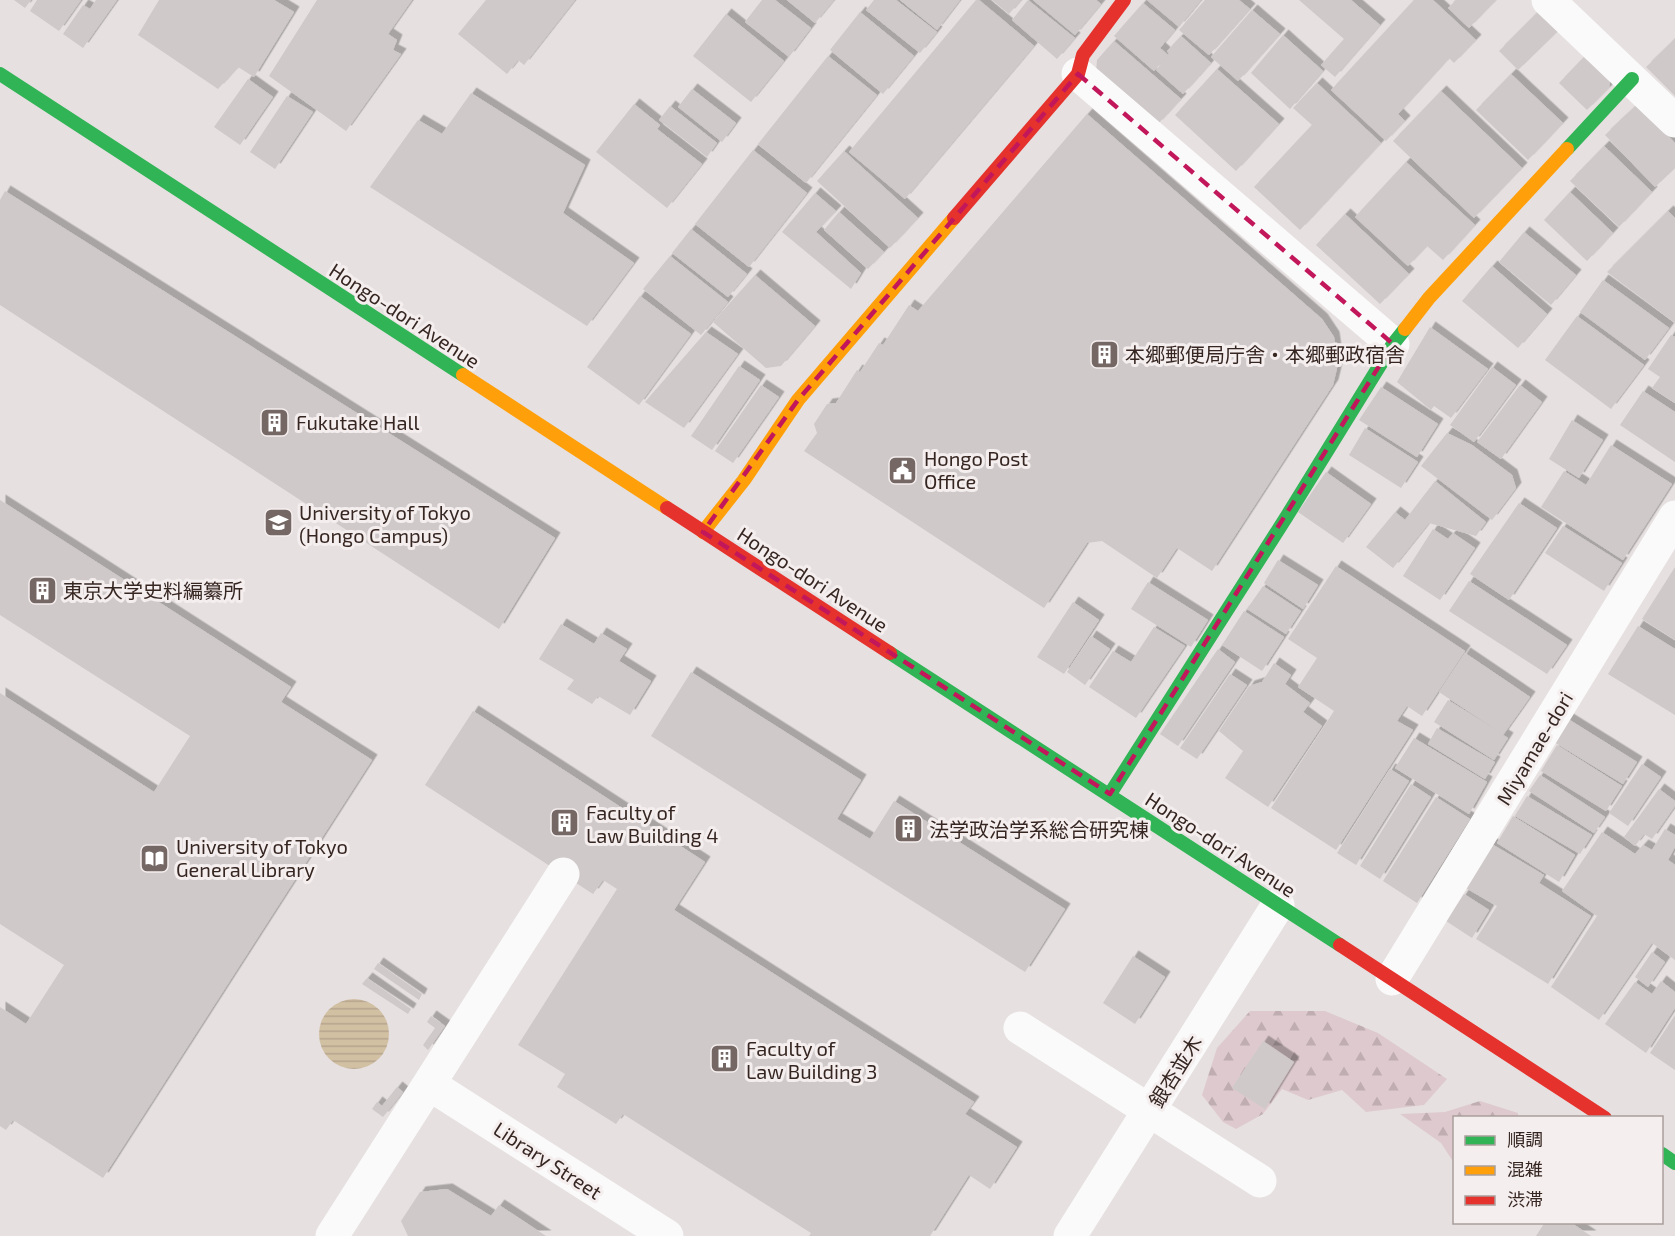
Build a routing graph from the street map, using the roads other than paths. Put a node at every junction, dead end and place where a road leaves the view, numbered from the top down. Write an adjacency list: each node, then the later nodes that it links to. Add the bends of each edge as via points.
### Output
1 (1124, 0): 4 (main road, via 1083,55)
2 (1548, 0): 5 (street)
3 (0, 74): 9 (main road, Hongo-dori Avenue)
4 (1078, 74): 7 (street); 9 (main road, via 798,400)
5 (1632, 79): 6 (street); 7 (main road, via 1429,298)
6 (1675, 121)
7 (1393, 344): 10 (main road)
8 (1675, 517): 13 (street, Miyamae-dori)
9 (704, 532): 10 (main road, Hongo-dori Avenue)
10 (1110, 794): 12 (main road, Hongo-dori Avenue)
11 (563, 874): 15 (street)
12 (1278, 905): 13 (main road, Hongo-dori Avenue); 16 (street, 銀杏並木)
13 (1392, 979): 17 (main road, Hongo-dori Avenue)
14 (1020, 1028): 16 (street)
15 (429, 1084): 19 (street); 20 (street, Library Street)
16 (1149, 1111): 18 (street); 21 (street, 銀杏並木)
17 (1602, 1116)
18 (1260, 1181)
19 (332, 1236)
20 (667, 1236)
21 (1070, 1236)

